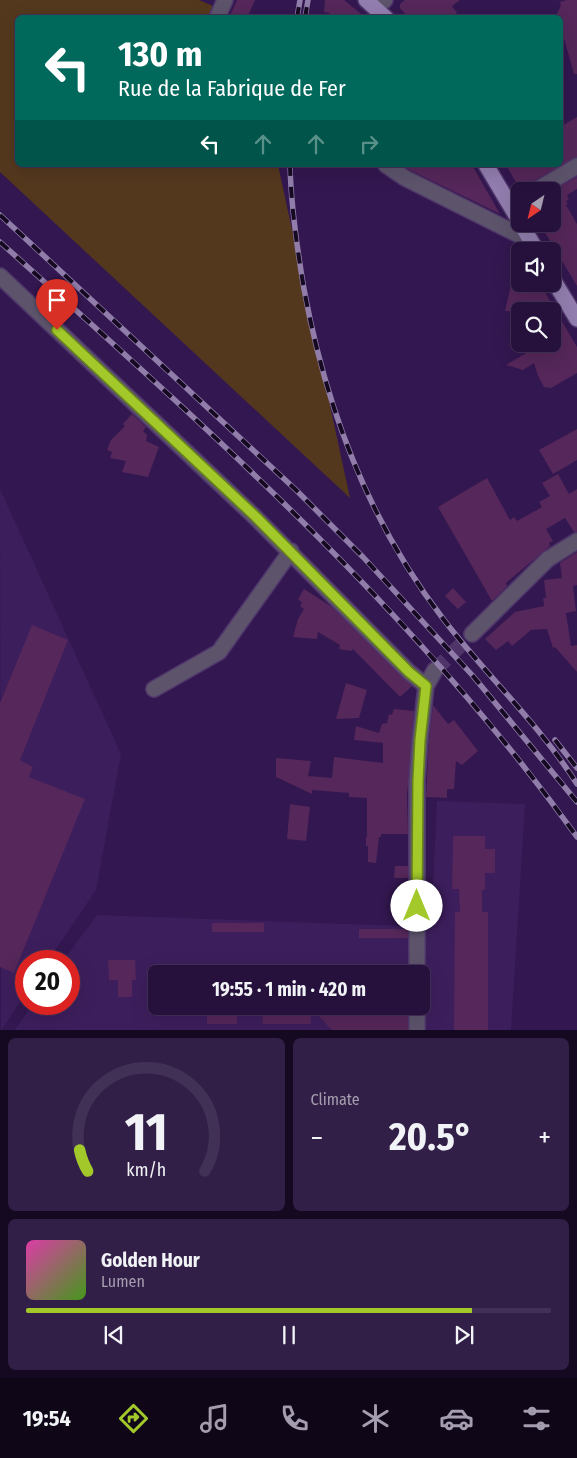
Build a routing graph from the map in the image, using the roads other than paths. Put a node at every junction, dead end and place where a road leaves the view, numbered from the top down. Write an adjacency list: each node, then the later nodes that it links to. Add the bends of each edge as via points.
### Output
1 (225, 0): 2 (street)
2 (218, 15)
3 (577, 166): 6 (street)
4 (389, 167): 8 (street)
5 (488, 167): 7 (main road)
6 (550, 182)
7 (511, 198)
8 (526, 242)
9 (0, 276): 13 (street)
10 (561, 292): 11 (main road)
11 (577, 319)
12 (577, 541): 14 (street, via 548,559)
13 (290, 551): 16 (street); 17 (street, via 219,652)
14 (472, 634)
15 (435, 670): 16 (street)
16 (426, 686): 18 (street, via 418,765)
17 (154, 689)
18 (417, 965)
19 (417, 1015): 20 (street)
20 (417, 1030)

